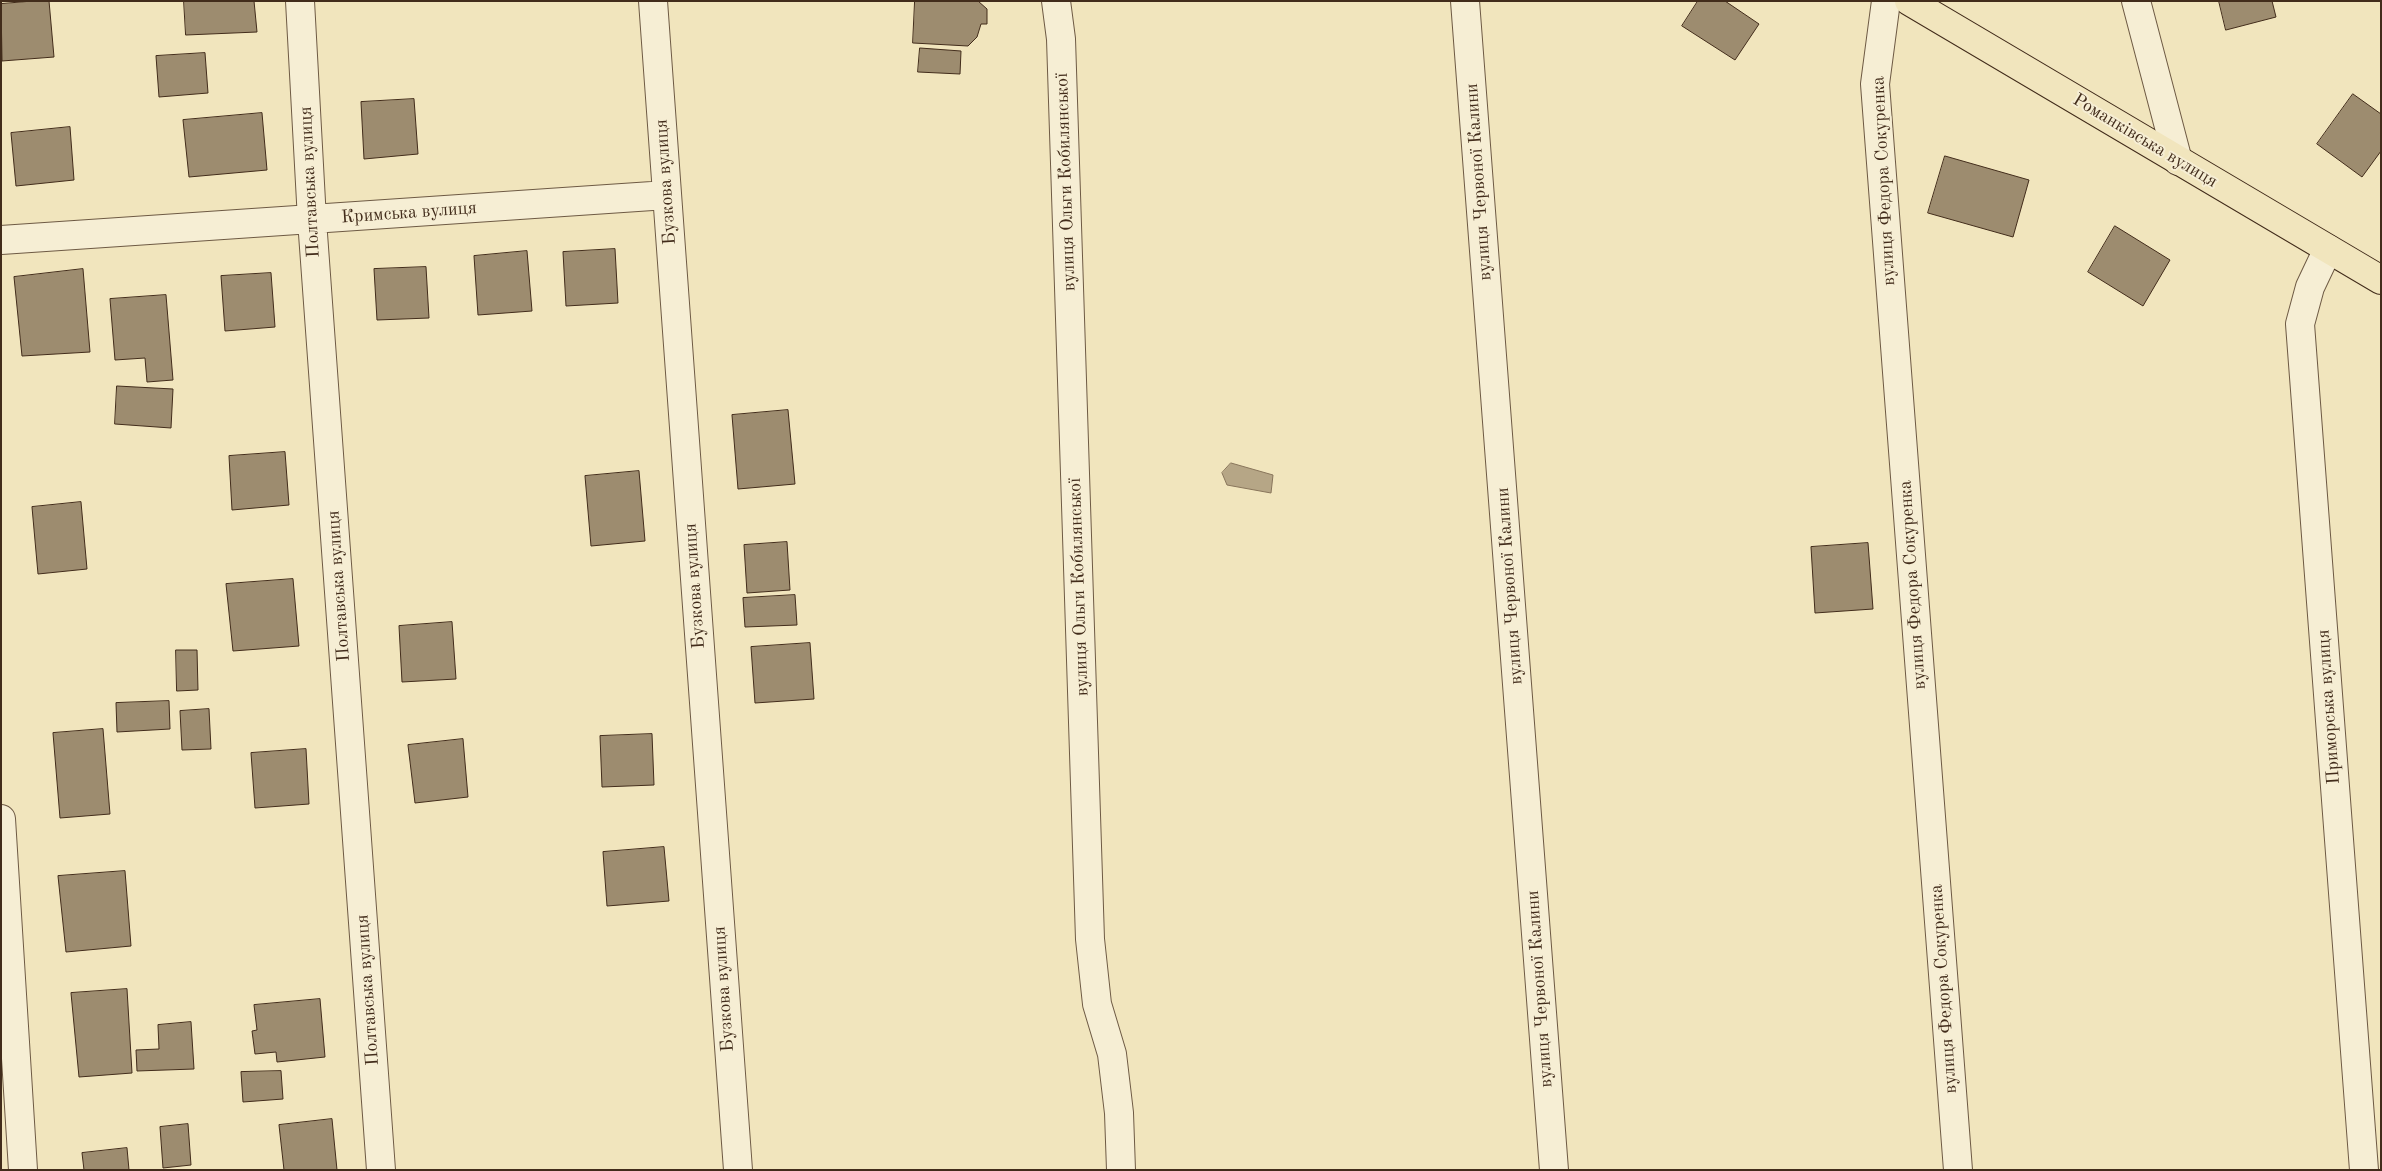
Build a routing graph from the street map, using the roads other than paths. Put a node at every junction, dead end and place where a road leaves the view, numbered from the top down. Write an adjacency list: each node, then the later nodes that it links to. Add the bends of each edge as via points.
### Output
1 (300, 1): 10 (street, Полтавська вулиця)
2 (653, 1): 9 (street, Бузкова вулиця)
3 (1056, 1): 19 (street, вулиця Ольги Кобилянської, via 1061,40 1090,939 1097,1004 1112,1054)
4 (1465, 1): 20 (street, вулиця Червоної Калини)
5 (1886, 1): 21 (street, вулиця Федора Сокуренка, via 1875,84)
6 (1909, 1): 8 (main road, Романківська вулиця)
7 (2136, 1): 8 (street)
8 (2178, 161): 12 (main road, Романківська вулиця)
9 (667, 195): 10 (street, Кримська вулиця); 18 (street, Бузкова вулиця)
10 (312, 220): 11 (street, Кримська вулиця); 17 (street, Полтавська вулиця)
11 (1, 240)
12 (2328, 249): 13 (main road, Романківська вулиця); 22 (street, Приморська вулиця, via 2310,287 2300,324)
13 (2381, 280)
14 (1, 819): 15 (street)
15 (2, 848): 16 (street)
16 (23, 1170)
17 (381, 1170)
18 (738, 1170)
19 (1121, 1170)
20 (1554, 1170)
21 (1958, 1170)
22 (2364, 1170)

